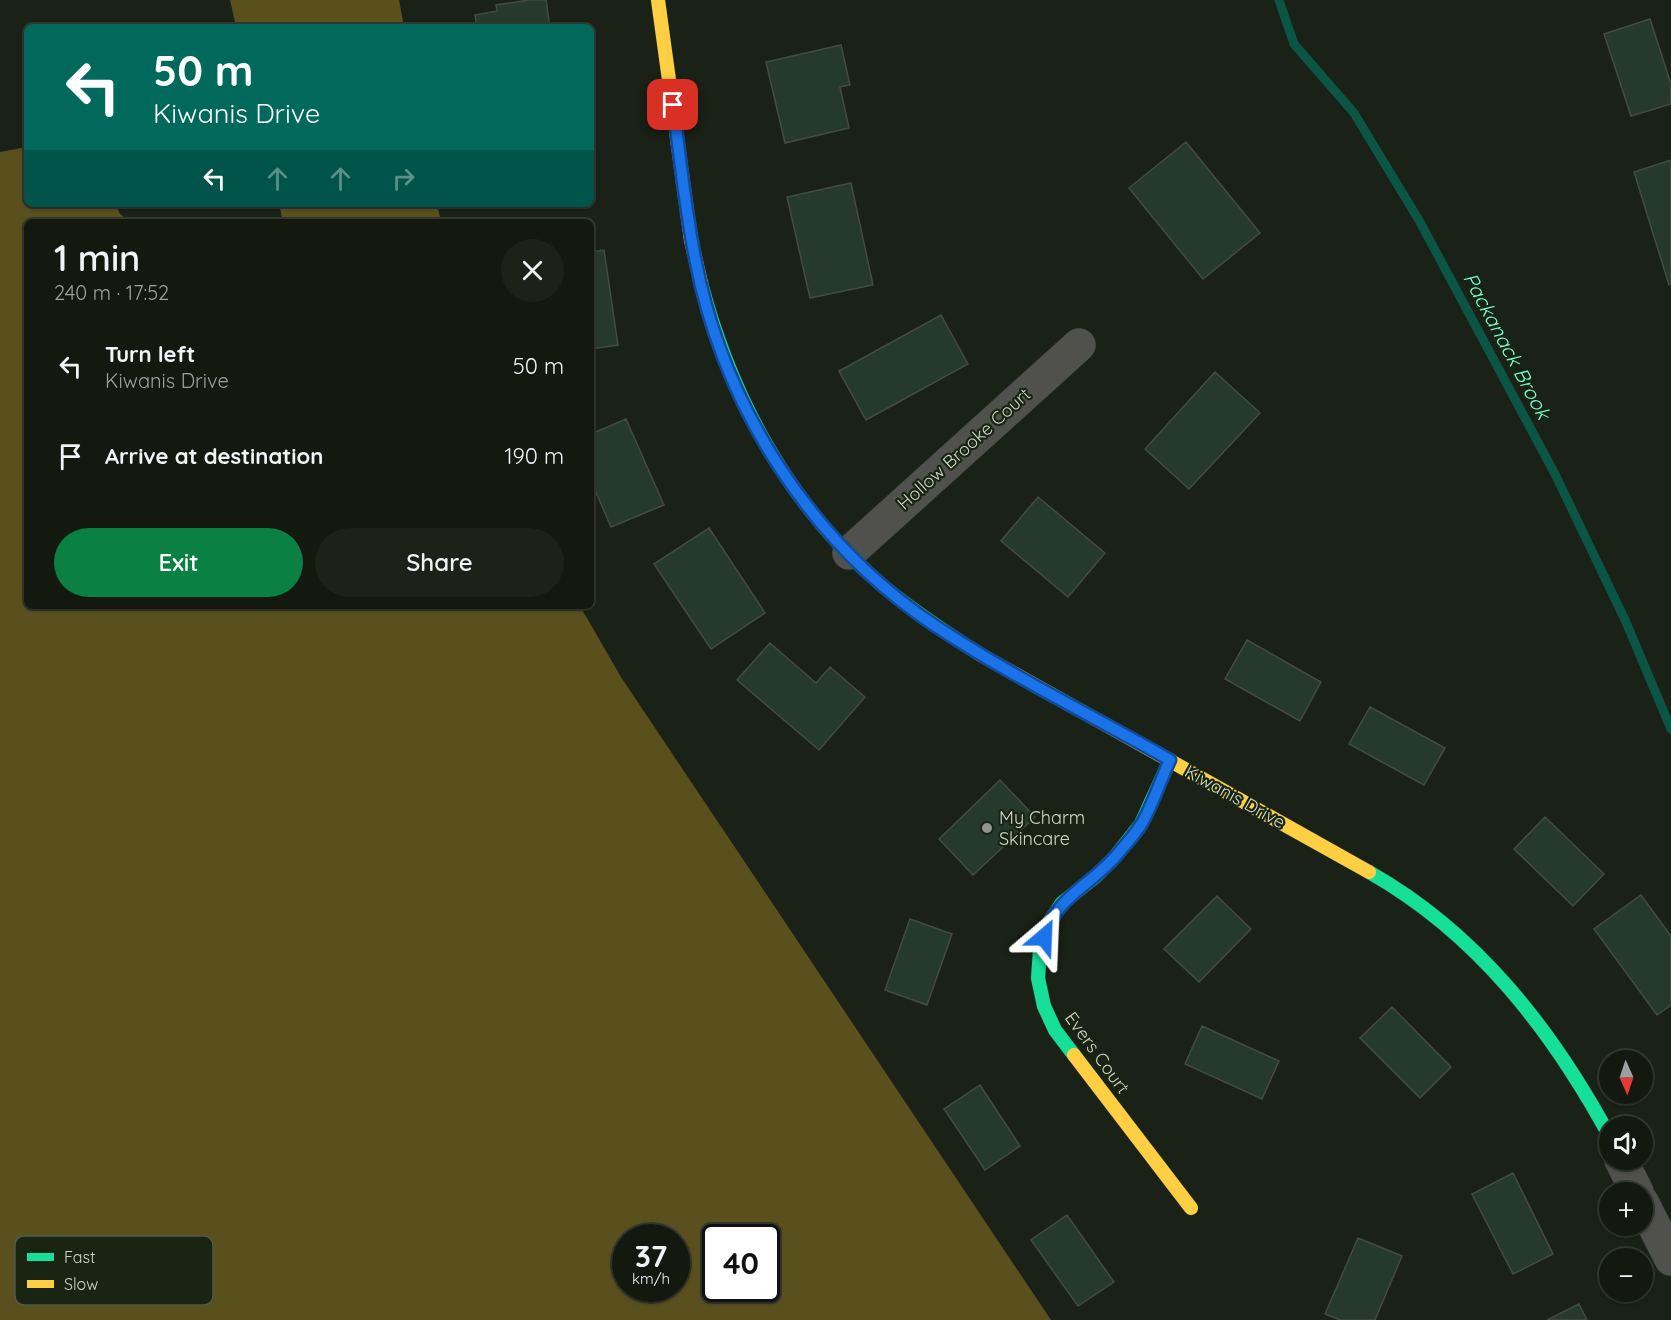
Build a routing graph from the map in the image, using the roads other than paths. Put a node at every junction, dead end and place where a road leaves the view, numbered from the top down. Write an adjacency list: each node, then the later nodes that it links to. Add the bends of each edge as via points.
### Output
1 (658, 0): 3 (street, Kiwanis Drive, via 695,258 711,323 734,384 762,441 796,494)
2 (1079, 345): 3 (street, Hollow Brooke Court)
3 (849, 553): 4 (street, Kiwanis Drive, via 881,584 933,624)
4 (1170, 760): 5 (street, Kiwanis Drive, via 1373,874 1463,941 1512,992 1557,1048); 6 (street, Evers Court, via 1141,824 1108,864 1062,903 1048,924 1040,950 1038,978 1055,1030)
5 (1600, 1116)
6 (1191, 1208)
7 (1653, 1224): 8 (street)
8 (1671, 1259)

